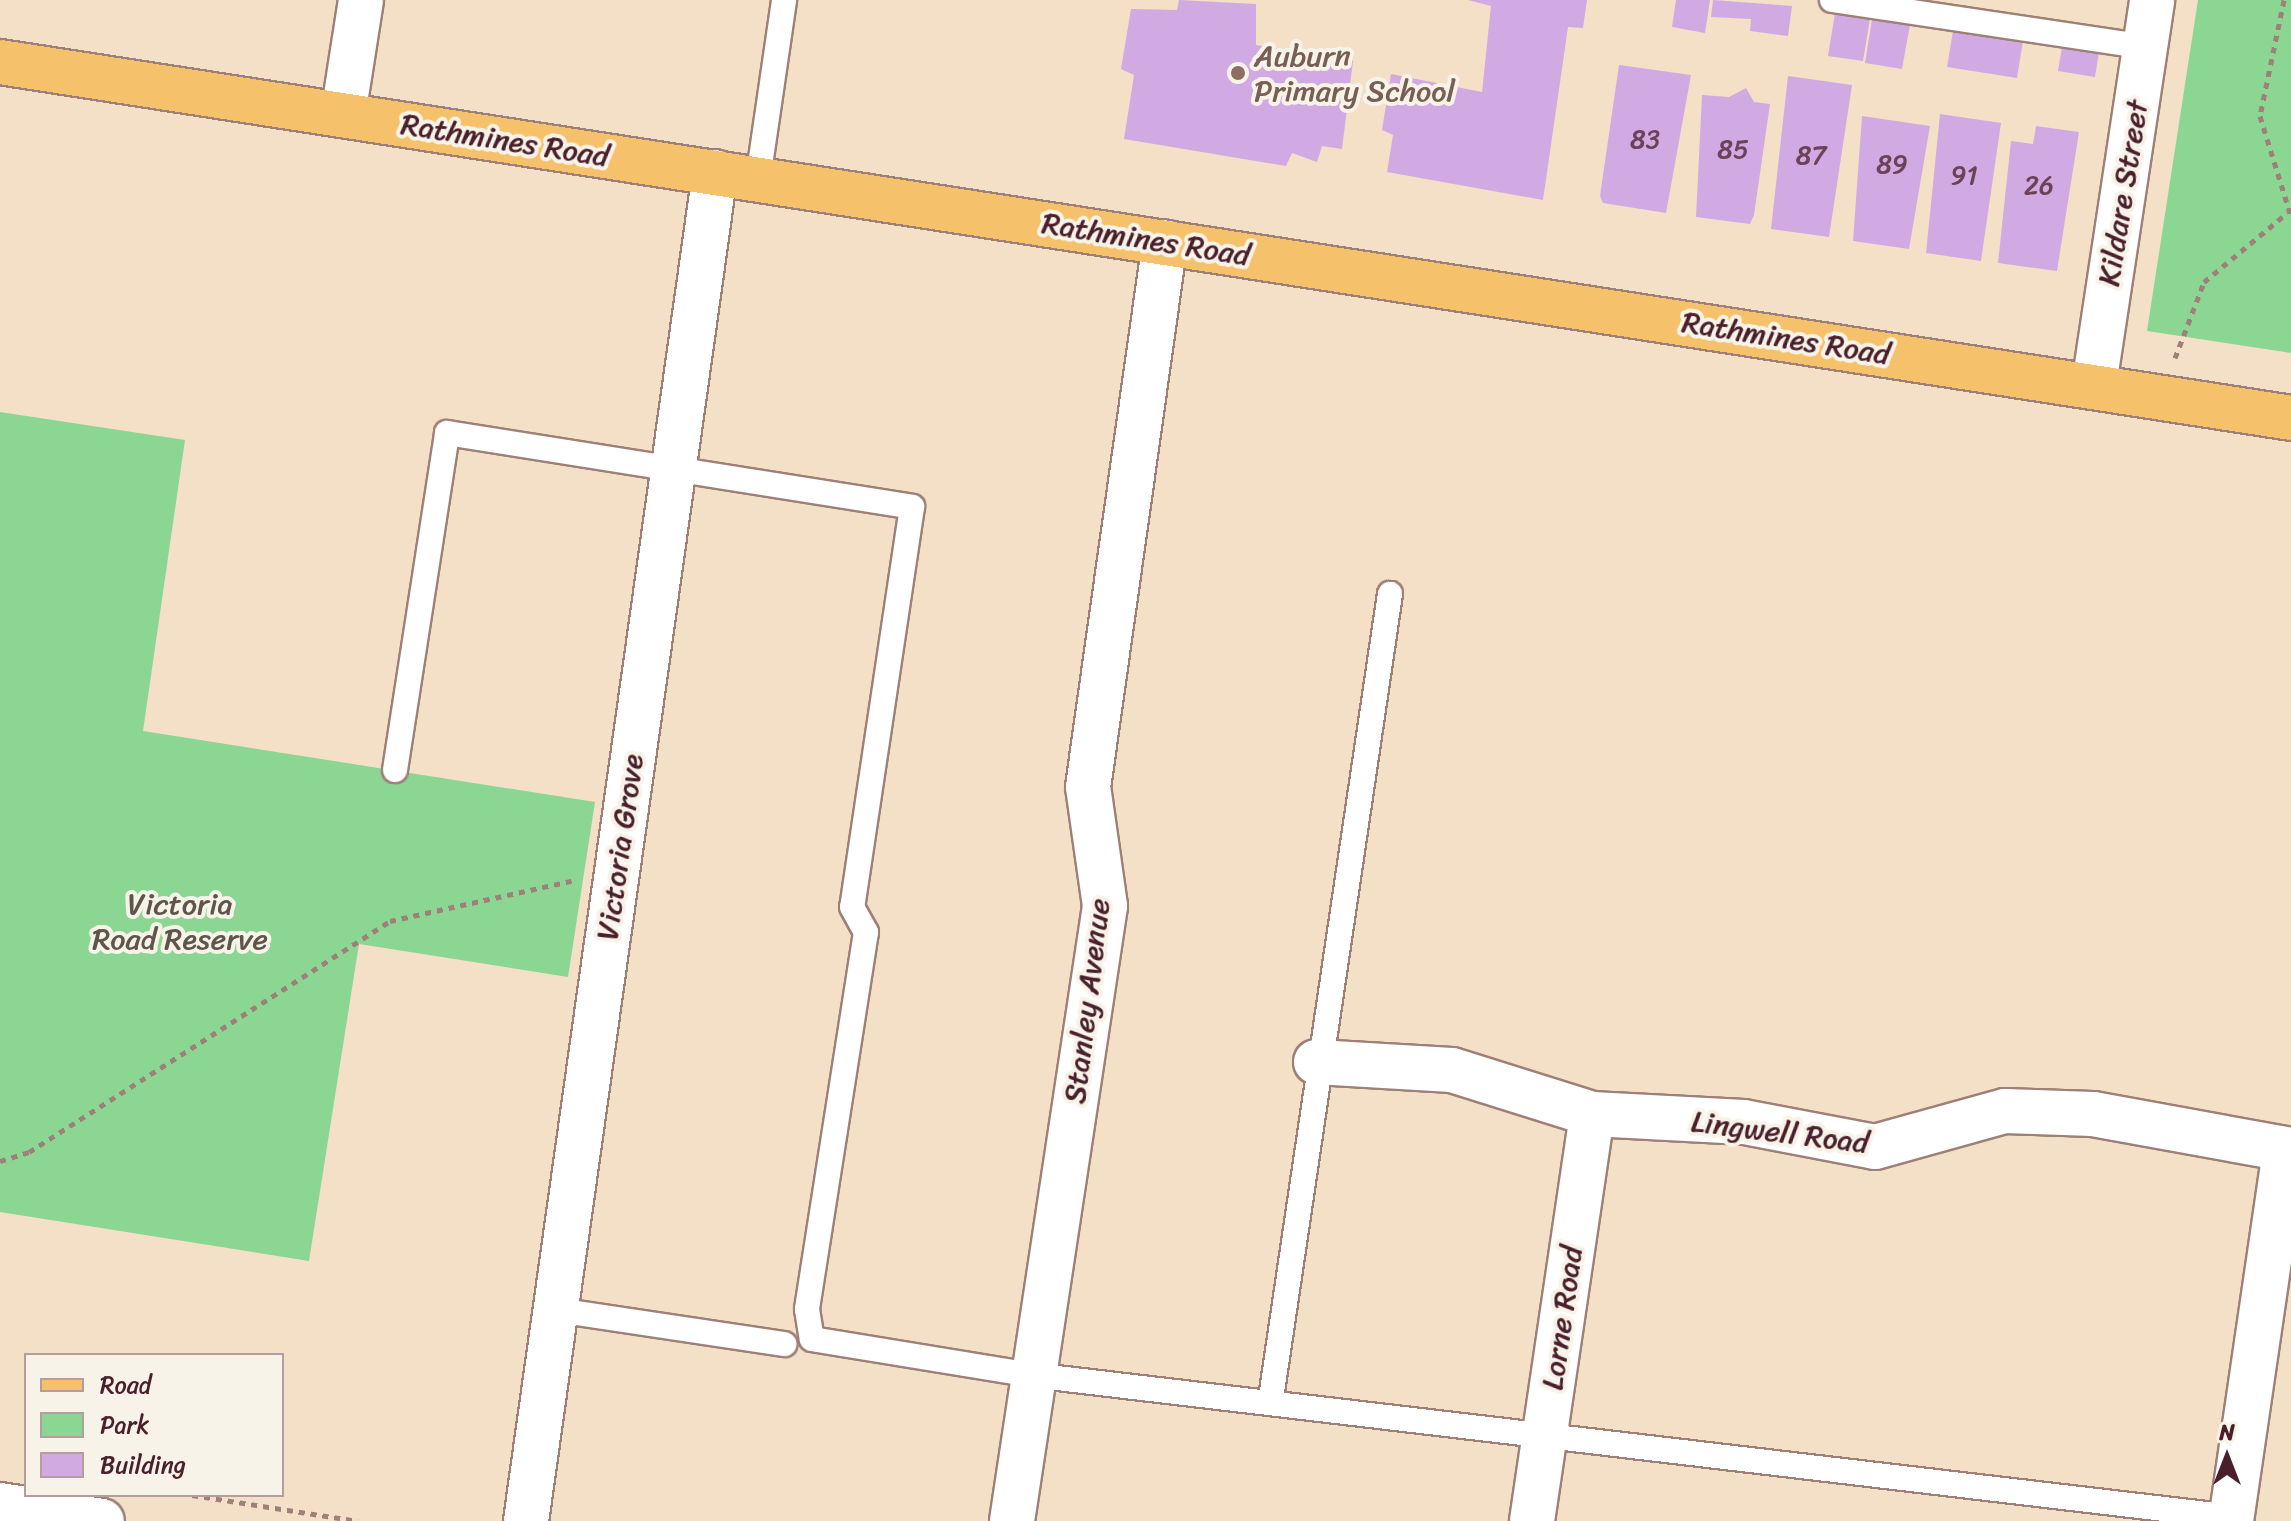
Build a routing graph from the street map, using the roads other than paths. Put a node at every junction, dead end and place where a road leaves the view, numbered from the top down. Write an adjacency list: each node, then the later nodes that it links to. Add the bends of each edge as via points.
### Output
1 (361, 0): 7 (street)
2 (784, 0): 9 (lane)
3 (1832, 0): 5 (lane)
4 (2152, 0): 5 (street, Kildare Street)
5 (2145, 47): 11 (street, Kildare Street)
6 (0, 62): 7 (main road, Rathmines Road)
7 (343, 115): 8 (main road, Rathmines Road)
8 (715, 172): 9 (main road, Rathmines Road); 13 (street, Victoria Grove)
9 (758, 179): 10 (main road, Rathmines Road)
10 (1165, 242): 11 (main road, Rathmines Road); 21 (street, Stanley Avenue, via 1088,787 1105,906)
11 (2094, 385): 12 (main road, Rathmines Road)
12 (2291, 418)
13 (673, 469): 15 (lane, via 447,433); 19 (street, Victoria Grove); 21 (lane, via 912,507 852,907 866,932 807,1309 812,1339)
14 (1390, 594): 16 (lane)
15 (395, 770)
16 (1316, 1062): 17 (street, Lingwell Road, via 1452,1070); 22 (lane)
17 (1592, 1114): 18 (street, Lingwell Road, via 1744,1122 1875,1147 2005,1111 2093,1114); 23 (street, Lorne Road)
18 (2288, 1150): 25 (street)
19 (556, 1310): 20 (lane); 27 (street, Victoria Grove)
20 (784, 1344)
21 (1032, 1375): 22 (lane); 28 (street, Stanley Avenue)
22 (1271, 1398): 23 (lane)
23 (1546, 1435): 25 (lane); 29 (street, Lorne Road)
24 (0, 1505): 26 (street)
25 (2231, 1519)
26 (102, 1521)
27 (526, 1521)
28 (1012, 1521)
29 (1532, 1521)

